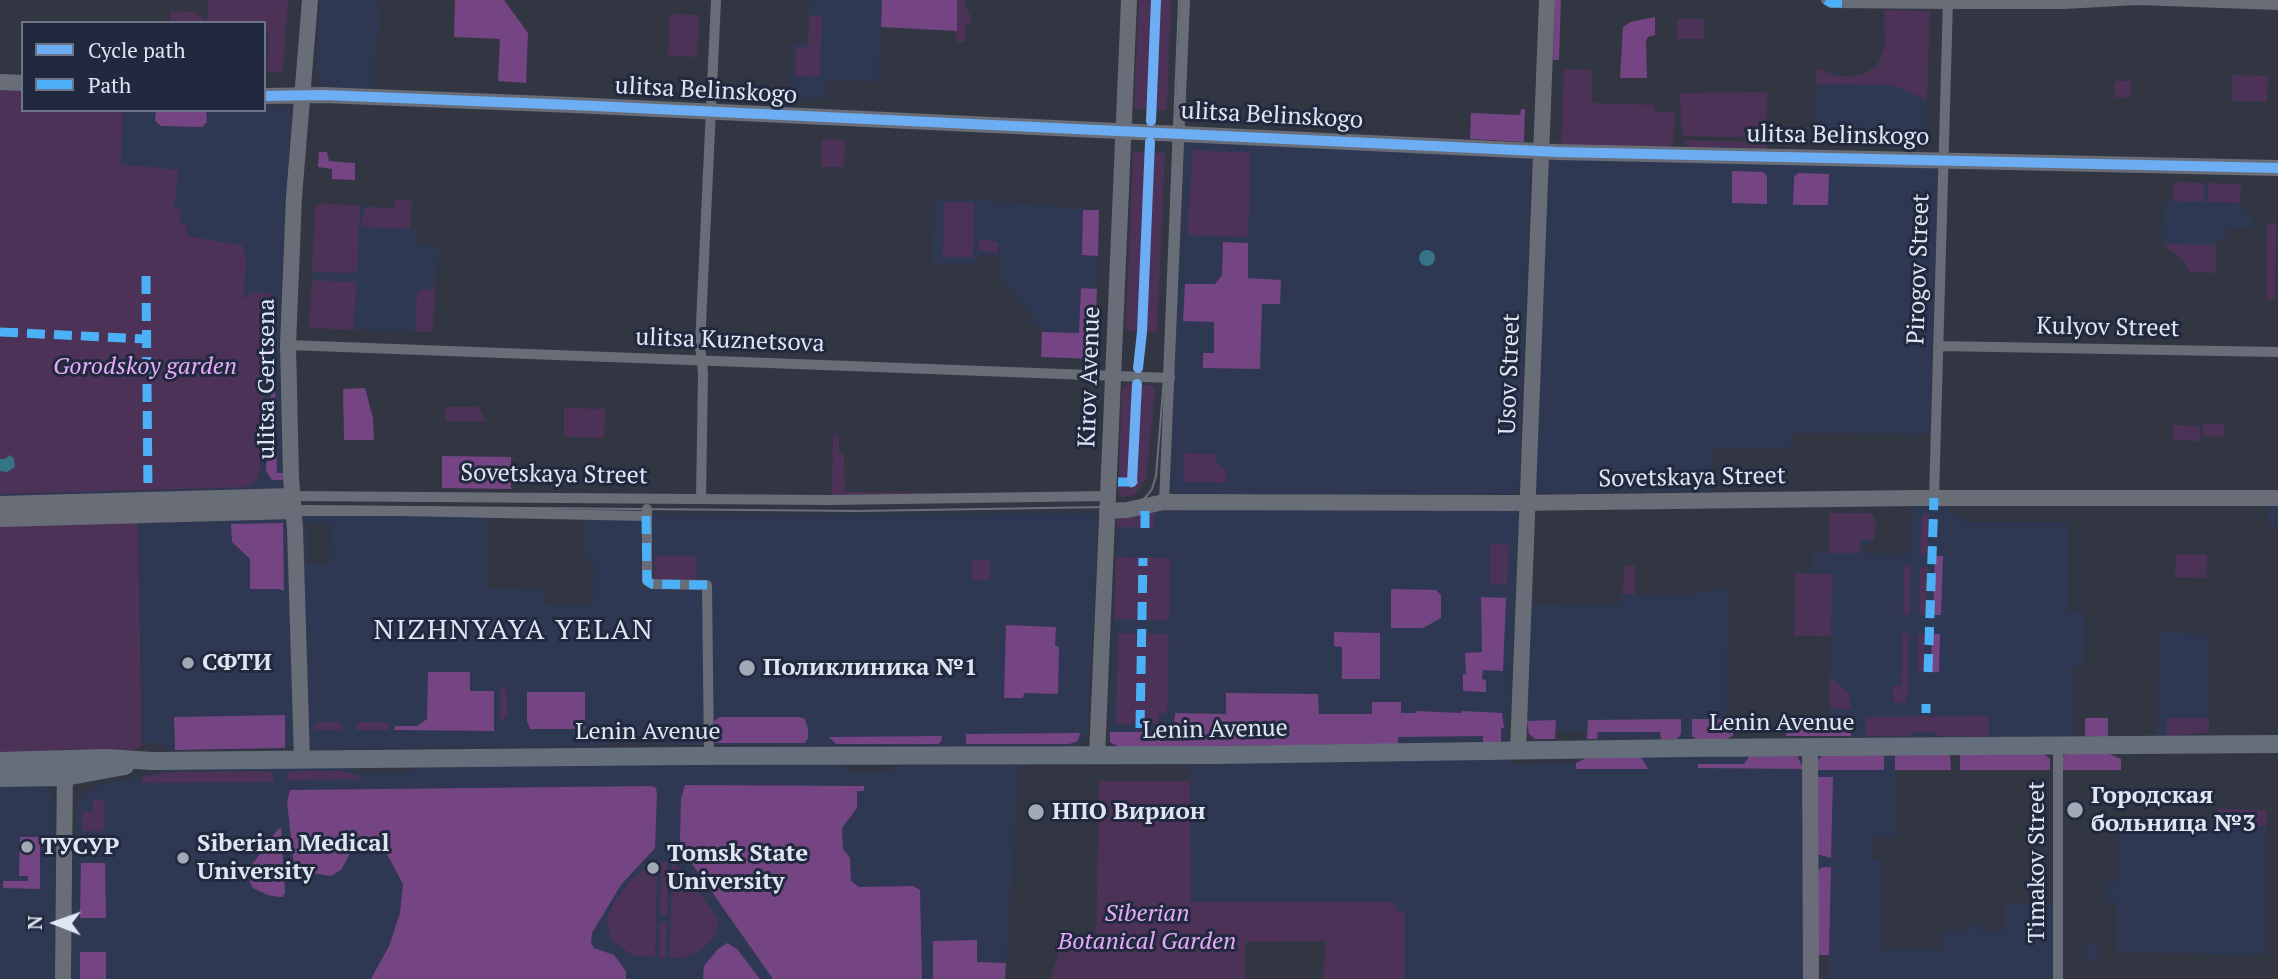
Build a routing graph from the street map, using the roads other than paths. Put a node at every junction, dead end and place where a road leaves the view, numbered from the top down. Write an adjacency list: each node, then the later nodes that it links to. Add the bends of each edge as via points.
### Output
1 (310, 0): 12 (street, ulitsa Gertsena)
2 (716, 0): 13 (street)
3 (1129, 0): 14 (street, Kirov Avenue)
4 (1185, 0): 15 (street)
5 (1547, 0): 16 (street, Usov Street)
6 (1826, 0): 7 (street)
7 (1948, 2): 8 (street, via 2137,0); 17 (street, Pirogov Street)
8 (2278, 5)
9 (0, 82): 10 (street)
10 (21, 83)
11 (266, 96): 12 (street, ulitsa Belinskogo)
12 (303, 96): 13 (street, ulitsa Belinskogo); 19 (street, ulitsa Gertsena)
13 (711, 112): 14 (street, ulitsa Belinskogo); 22 (street)
14 (1123, 130): 15 (street, ulitsa Belinskogo); 23 (street, Kirov Avenue)
15 (1179, 133): 16 (street, ulitsa Belinskogo); 24 (street)
16 (1540, 150): 17 (street, ulitsa Belinskogo); 30 (street, Usov Street)
17 (1943, 159): 18 (street, ulitsa Belinskogo); 20 (street, Pirogov Street)
18 (2278, 168)
19 (288, 345): 22 (street, ulitsa Kuznetsova); 33 (street, ulitsa Gertsena)
20 (1938, 346): 21 (street, Kulyov Street); 25 (street, Pirogov Street)
21 (2278, 352)
22 (702, 361): 23 (street, ulitsa Kuznetsova); 28 (street)
23 (1113, 376): 24 (street, ulitsa Kuznetsova); 31 (street, Kirov Avenue)
24 (1170, 378): 29 (street)
25 (1934, 498): 26 (street, Sovetskaya Street); 30 (street, Sovetskaya Street)
26 (2278, 498)
27 (647, 499): 28 (street, Sovetskaya Street); 33 (street, Sovetskaya Street); 34 (street)
28 (701, 499): 31 (street, Sovetskaya Street)
29 (1164, 502): 30 (street, Sovetskaya Street); 31 (street, Sovetskaya Street, via 1127,510)
30 (1528, 502): 39 (street, Usov Street)
31 (1108, 503): 41 (street, Kirov Avenue)
32 (0, 504): 33 (street, Sovetskaya Street)
33 (293, 504): 34 (street, Sovetskaya Street); 35 (street, Sovetskaya Street); 43 (street, ulitsa Gertsena)
34 (646, 516): 40 (street, via 648,581 655,585 707,585)
35 (0, 519)
36 (2278, 744): 37 (main road, Lenin Avenue)
37 (2058, 745): 38 (main road, Lenin Avenue); 50 (street, Timakov Street)
38 (1810, 747): 39 (main road, Lenin Avenue); 49 (street)
39 (1518, 750): 41 (main road, Lenin Avenue)
40 (709, 756): 41 (main road, Lenin Avenue); 43 (main road, Lenin Avenue)
41 (1097, 756)
42 (65, 759): 44 (main road, Lenin Avenue); 45 (main road, Lenin Avenue); 46 (street)
43 (302, 759): 45 (main road, Lenin Avenue)
44 (0, 761)
45 (152, 761): 46 (main road, Lenin Avenue)
46 (65, 777): 47 (main road, Lenin Avenue); 48 (street)
47 (0, 778)
48 (63, 979)
49 (1811, 979)
50 (2059, 979)

